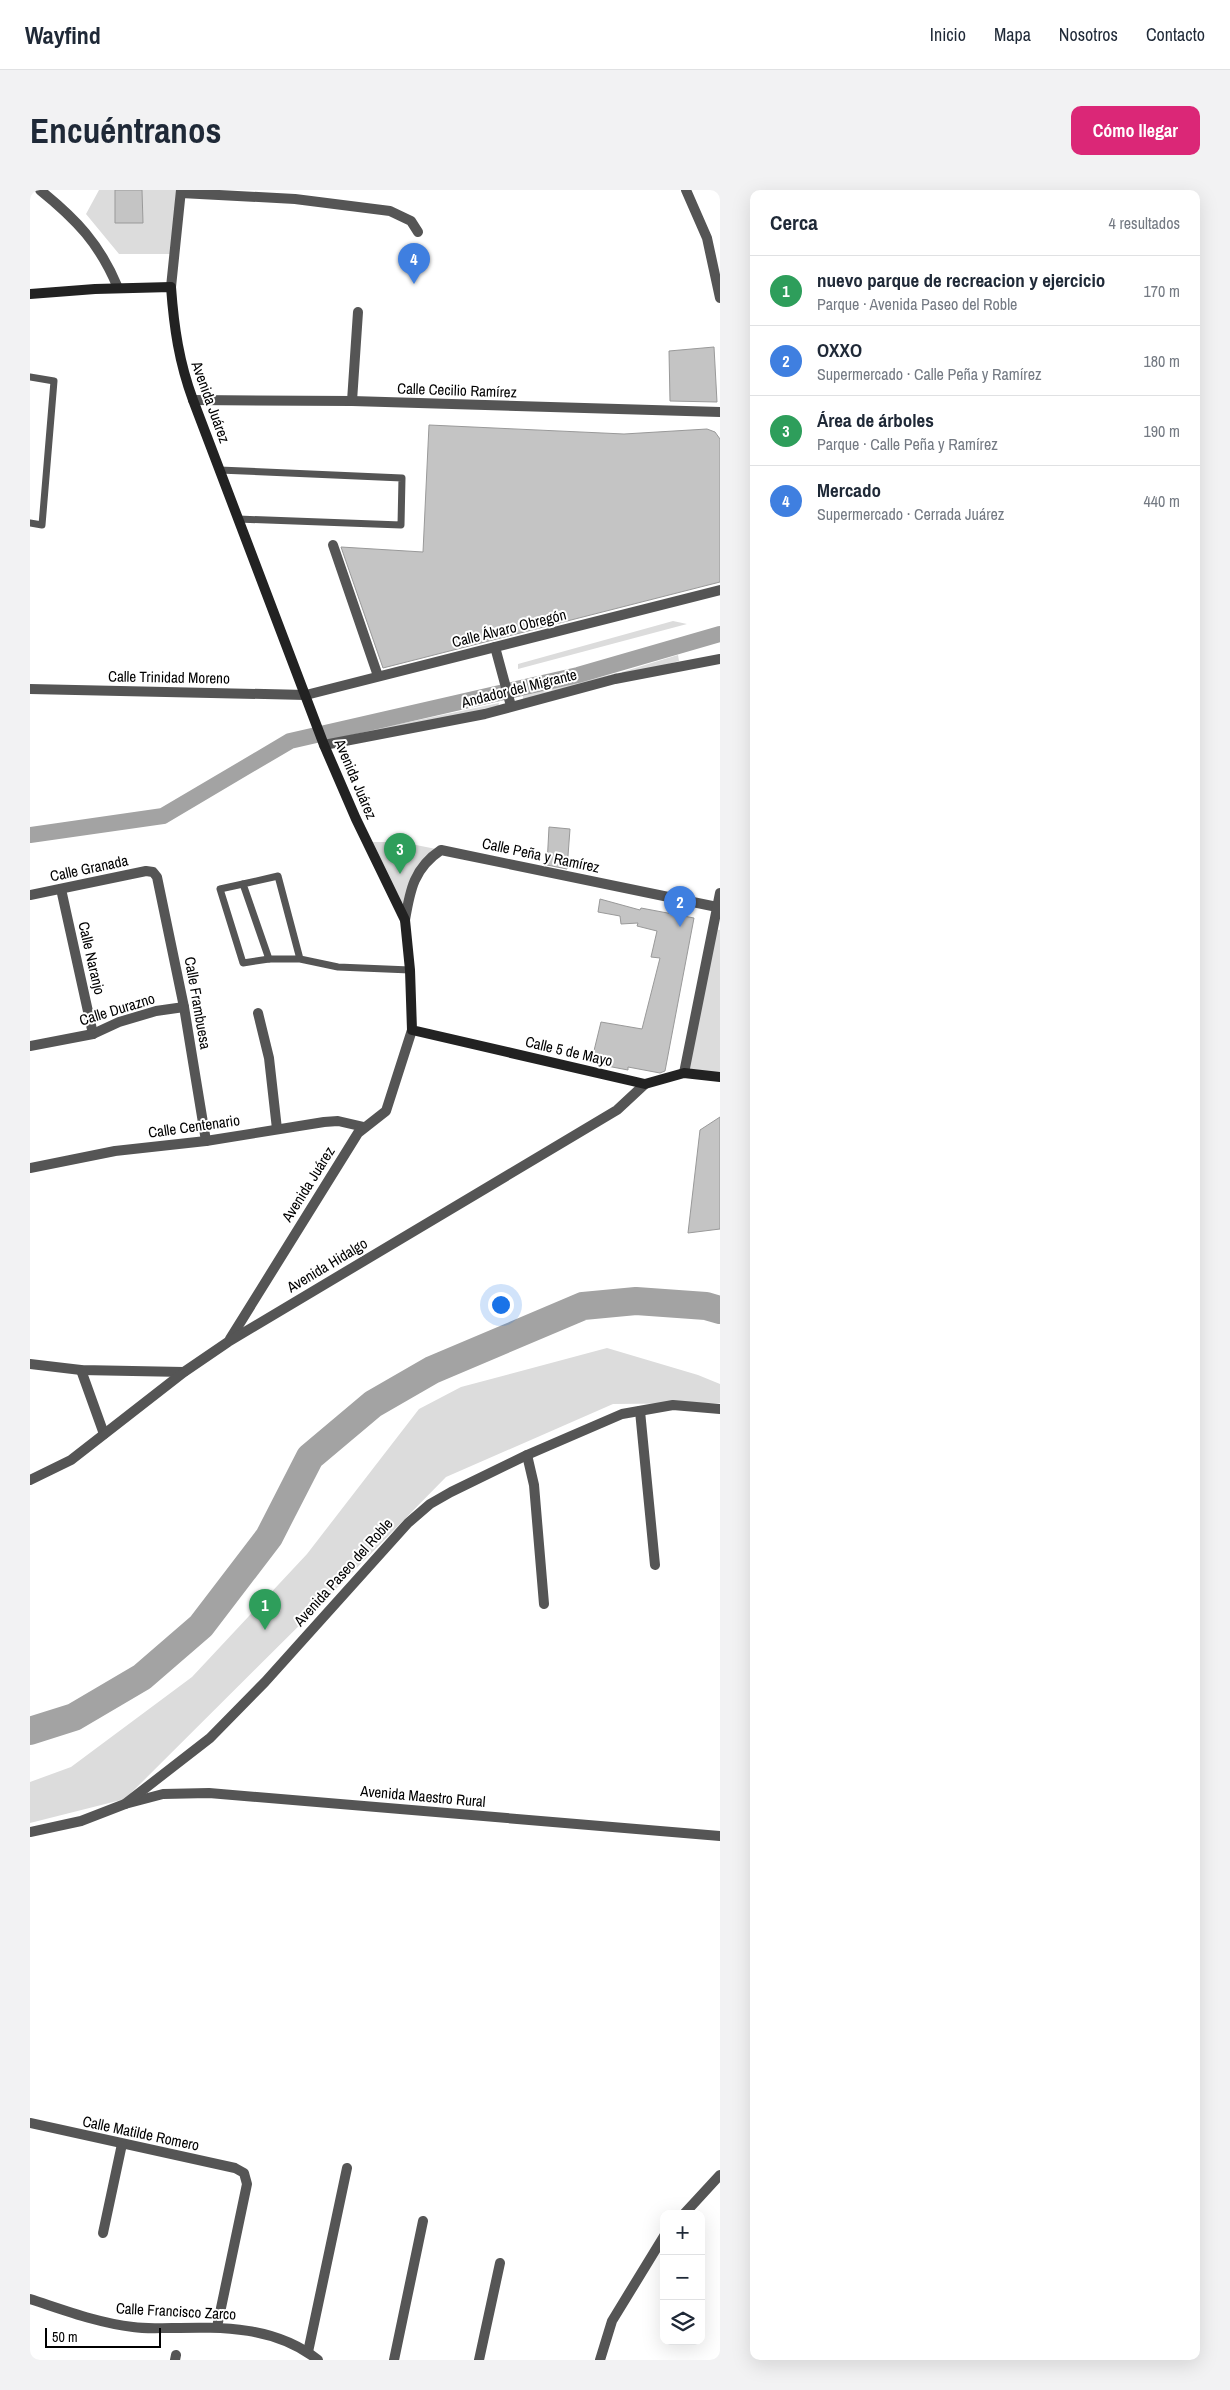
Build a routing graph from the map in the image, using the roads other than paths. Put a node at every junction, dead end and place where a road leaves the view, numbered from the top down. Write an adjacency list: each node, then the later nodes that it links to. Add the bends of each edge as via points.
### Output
1 (40, 190): 6 (street, via 88,233)
2 (686, 190): 8 (street, via 707,238)
3 (181, 191): 4 (street, via 295,199 390,211 411,221); 5 (street, Avenida Juárez)
4 (418, 232)
5 (170, 287): 6 (main road); 11 (main road, Avenida Juárez, via 181,366)
6 (118, 288): 7 (main road)
7 (30, 294)
8 (720, 298)
9 (358, 312): 12 (street)
10 (30, 377): 16 (lane, via 54,381 42,525)
11 (193, 400): 12 (street, Calle Cecilio Ramírez); 14 (main road, Avenida Juárez)
12 (352, 401): 13 (street, Calle Cecilio Ramírez)
13 (720, 412)
14 (219, 470): 15 (main road, Avenida Juárez); 15 (lane, via 402,478 401,525)
15 (238, 519): 23 (main road, Avenida Juárez)
16 (30, 522)
17 (333, 545): 21 (street)
18 (720, 590): 19 (street, Calle Álvaro Obregón)
19 (495, 647): 21 (street, Calle Álvaro Obregón); 24 (street)
20 (720, 659): 24 (street, Andador del Migrante)
21 (378, 676): 23 (street, Calle Álvaro Obregón)
22 (30, 689): 23 (street, Calle Trinidad Moreno)
23 (308, 700): 25 (main road, Avenida Juárez)
24 (509, 701): 25 (street, Andador del Migrante, via 485,714)
25 (323, 741): 32 (main road, Avenida Juárez)
26 (154, 872): 28 (street, Calle Granada); 37 (street, Calle Frambuesa)
27 (244, 884): 34 (lane); 34 (lane, via 220,889 243,963); 35 (lane, via 278,876)
28 (61, 889): 30 (street, Calle Granada); 40 (street, Calle Naranjo)
29 (720, 892): 31 (street)
30 (30, 895)
31 (716, 907): 32 (street, Calle Peña y Ramírez, via 441,850 426,860 410,888); 33 (street)
32 (405, 920): 36 (main road, Avenida Juárez)
33 (716, 929): 42 (street)
34 (270, 959): 35 (lane)
35 (300, 959): 36 (lane, via 338,967)
36 (410, 970): 39 (main road, Avenida Juárez)
37 (184, 1007): 40 (street, Calle Durazno, via 119,1022); 47 (street, Calle Frambuesa)
38 (258, 1013): 46 (street, via 269,1058)
39 (412, 1030): 44 (main road, Calle 5 de Mayo); 45 (street, Avenida Juárez, via 386,1112)
40 (93, 1034): 41 (street, Calle Durazno)
41 (30, 1046)
42 (684, 1073): 43 (main road, Calle 5 de Mayo); 44 (main road, Calle 5 de Mayo)
43 (720, 1077)
44 (645, 1084): 49 (street, Avenida Hidalgo, via 617,1110)
45 (364, 1127): 46 (street, Calle Centenario, via 338,1121); 49 (street, Avenida Juárez)
46 (277, 1129): 47 (street, Calle Centenario)
47 (206, 1141): 48 (street, Calle Centenario, via 115,1151)
48 (30, 1168)
49 (228, 1342): 52 (street, Avenida Hidalgo)
50 (30, 1364): 51 (street)
51 (81, 1370): 52 (street); 55 (street)
52 (184, 1372): 55 (street, Avenida Hidalgo)
53 (720, 1409): 54 (street, Avenida Paseo del Roble, via 673,1405)
54 (640, 1411): 56 (street, Avenida Paseo del Roble, via 622,1414); 58 (street)
55 (104, 1434): 57 (street, Avenida Hidalgo, via 71,1460)
56 (527, 1455): 59 (street, via 534,1485); 60 (street, Avenida Paseo del Roble, via 451,1492 408,1522 265,1682 210,1738)
57 (30, 1480)
58 (655, 1565)
59 (544, 1604)
60 (125, 1804): 61 (street, Avenida Paseo del Roble, via 81,1821); 62 (street, Avenida Maestro Rural, via 163,1794 210,1793)
61 (30, 1832)
62 (720, 1836)
63 (30, 2123): 64 (street, Calle Matilde Romero)
64 (122, 2144): 69 (street); 73 (street, Calle Matilde Romero, via 235,2168 244,2173 247,2184)
65 (347, 2168): 74 (street)
66 (720, 2175): 67 (street)
67 (688, 2210)
68 (423, 2221): 76 (street)
69 (103, 2233)
70 (660, 2243): 78 (street, via 612,2321)
71 (500, 2263): 77 (street)
72 (30, 2299): 73 (street, Calle Francisco Zarco, via 110,2324)
73 (218, 2327): 74 (street, Calle Francisco Zarco, via 267,2333)
74 (308, 2352): 75 (street, Calle Francisco Zarco)
75 (318, 2360)
76 (394, 2360)
77 (479, 2360)
78 (600, 2360)

